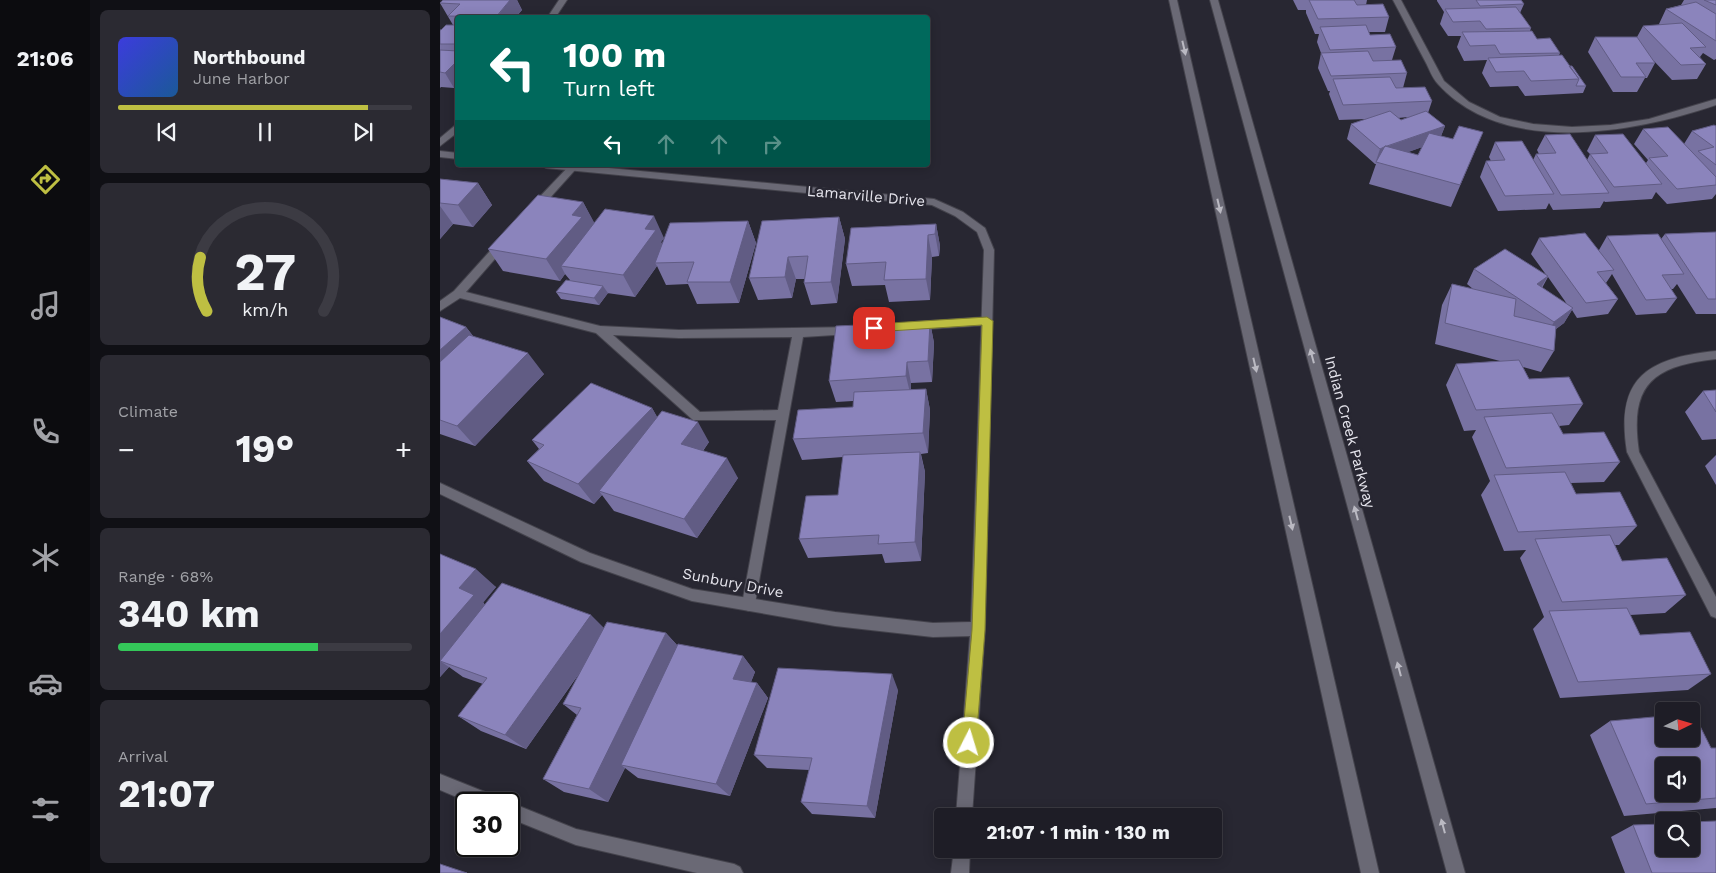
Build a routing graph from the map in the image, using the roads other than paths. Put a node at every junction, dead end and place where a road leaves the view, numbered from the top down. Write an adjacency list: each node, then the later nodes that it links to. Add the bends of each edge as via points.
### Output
1 (563, 0): 5 (street)
2 (1173, 0): 35 (street, one-way to 35)
3 (1214, 0): 36 (street, Indian Creek Parkway, one-way to 3)
4 (1397, 0): 6 (street, via 1447,91 1470,107 1514,124 1549,129 1613,126 1656,120)
5 (553, 15)
6 (1716, 102)
7 (455, 129): 8 (street)
8 (440, 143)
9 (440, 154): 10 (street)
10 (455, 156)
11 (563, 167): 12 (street, Lamarville Drive)
12 (572, 168): 13 (street); 17 (street, Lamarville Drive, via 934,202 981,230 988,250)
13 (530, 214)
14 (510, 236): 15 (street)
15 (458, 294): 16 (street); 20 (street)
16 (440, 306)
17 (987, 321): 18 (street); 27 (street, Lamarville Drive)
18 (902, 326)
19 (864, 329): 21 (street)
20 (600, 330): 21 (street, via 679,334); 23 (street, via 697,417)
21 (798, 333): 23 (street)
22 (1716, 355): 26 (street, via 1682,360 1650,375 1636,393 1628,415 1634,452)
23 (782, 415): 25 (street)
24 (440, 488): 25 (street, Sunbury Drive, via 586,558 692,595)
25 (749, 604): 27 (street, Sunbury Drive, via 836,619 933,630)
26 (1716, 611)
27 (978, 630): 30 (street, Lamarville Drive)
28 (440, 782): 29 (street)
29 (465, 792)
30 (965, 808)
31 (520, 814): 33 (street, via 576,837)
32 (961, 858): 34 (street)
33 (734, 873)
34 (960, 873)
35 (1370, 873)
36 (1456, 873)

